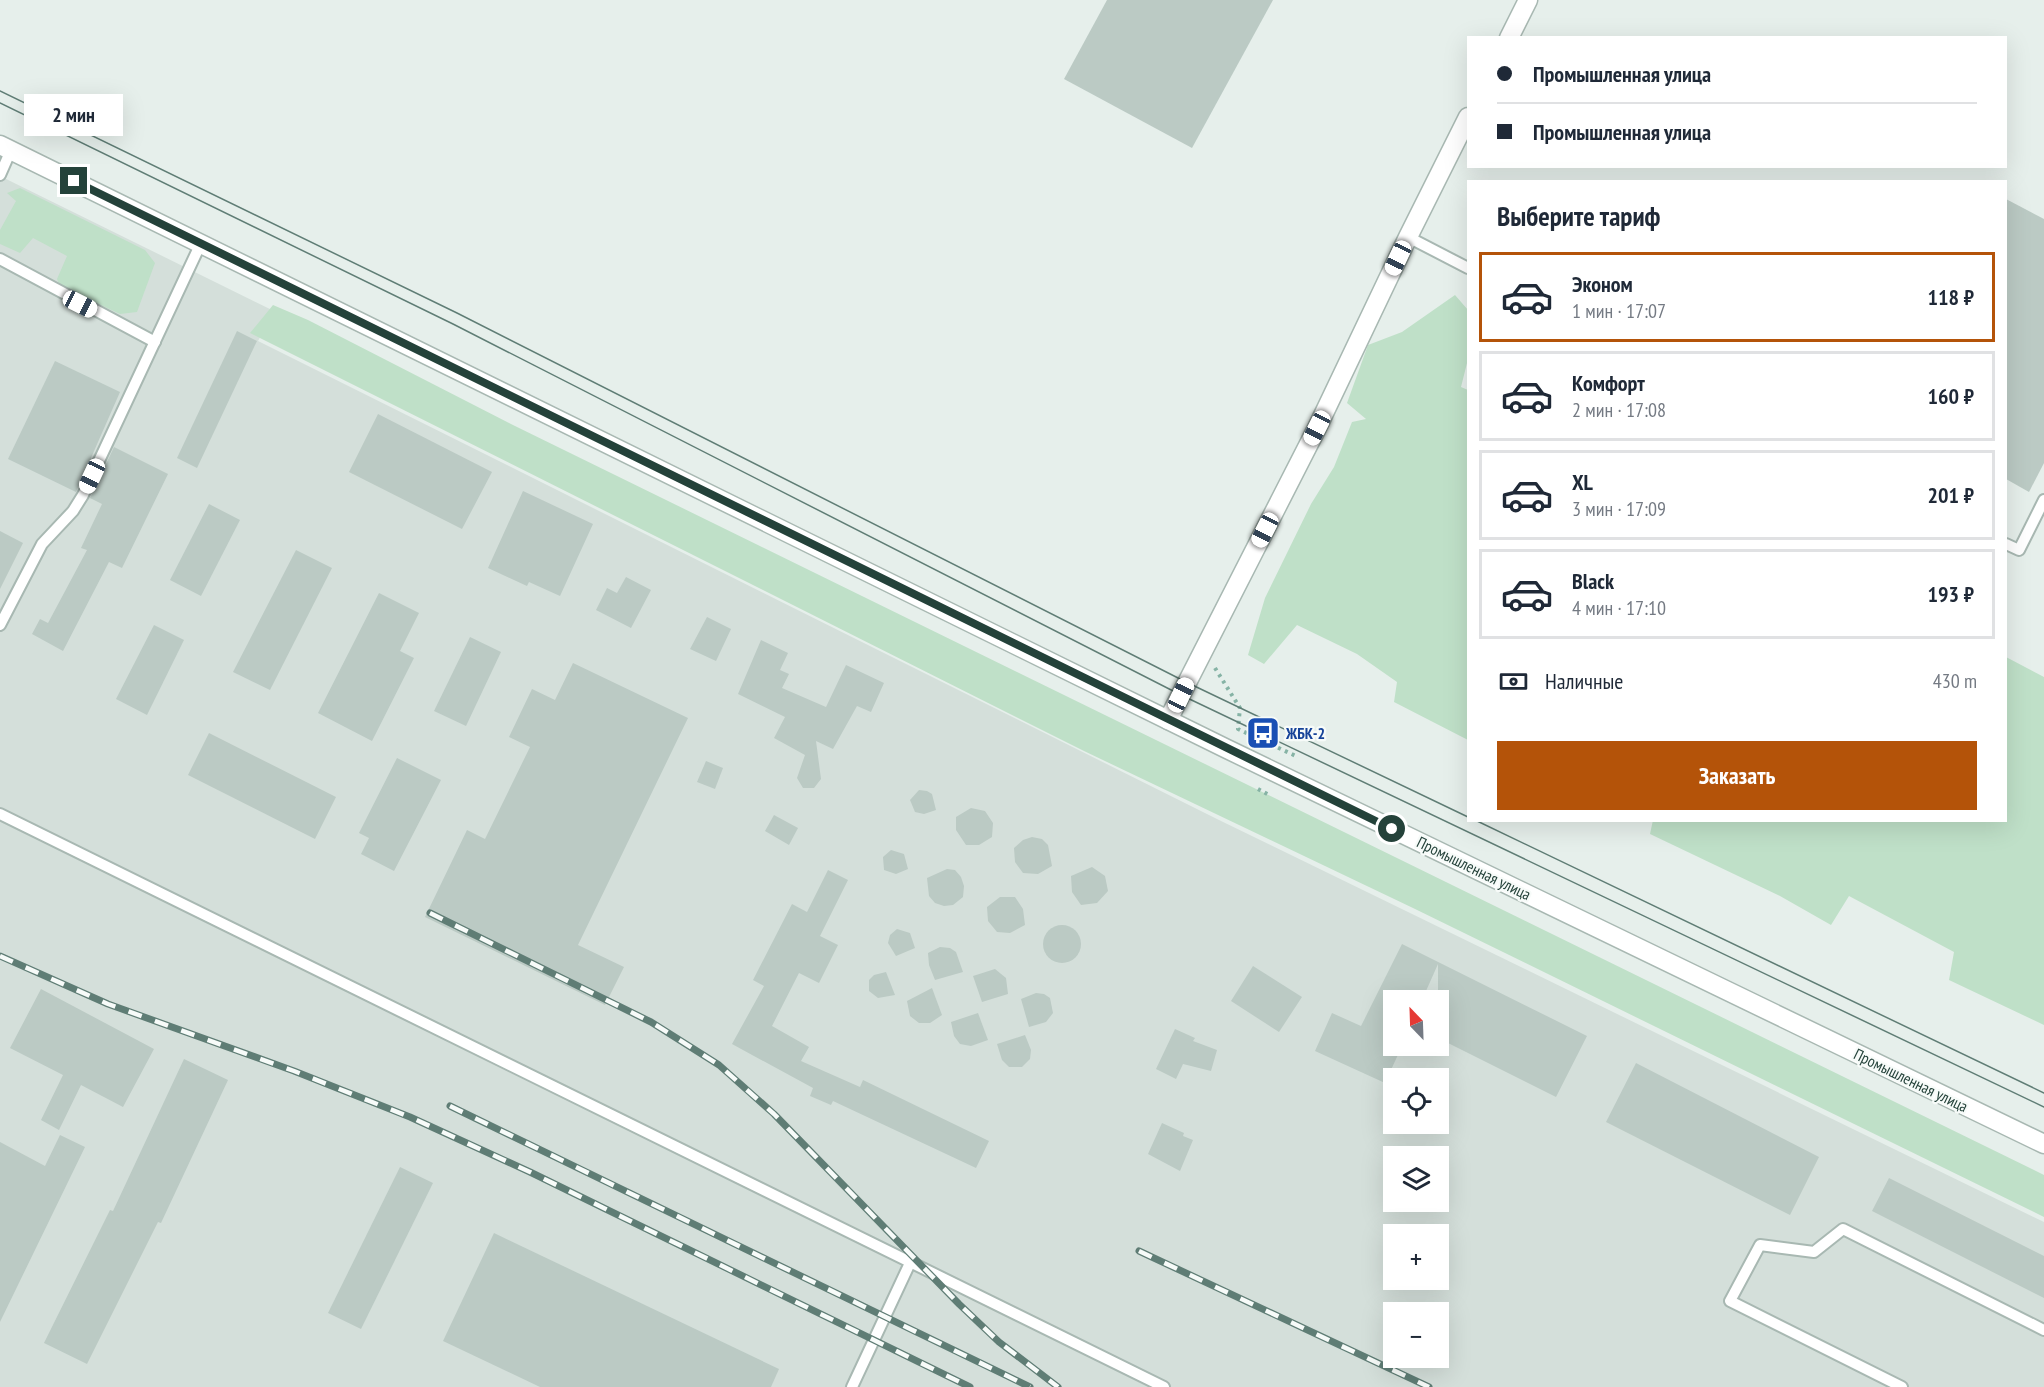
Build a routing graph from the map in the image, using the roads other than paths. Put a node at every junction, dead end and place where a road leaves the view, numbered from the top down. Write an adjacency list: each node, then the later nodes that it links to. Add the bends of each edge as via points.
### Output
1 (1528, 0): 2 (street)
2 (1510, 36)
3 (1467, 119): 6 (street)
4 (5, 148): 5 (lane); 7 (street, Промышленная улица)
5 (0, 175)
6 (1408, 237): 9 (lane); 14 (street, via 1317,428)
7 (201, 243): 10 (lane); 14 (street, Промышленная улица)
8 (0, 260): 10 (lane)
9 (1467, 267)
10 (155, 342): 13 (lane, via 79,504 42,544)
11 (2044, 500): 12 (lane, via 2019,550)
12 (2007, 544)
13 (0, 625)
14 (1168, 720): 16 (street, Промышленная улица)
15 (0, 814): 17 (lane)
16 (2044, 1144)
17 (910, 1263): 19 (lane); 20 (lane)
18 (2044, 1330): 21 (lane, via 1843,1229 1814,1252 1760,1245 1730,1301)
19 (852, 1387)
20 (1164, 1387)
21 (1902, 1387)

